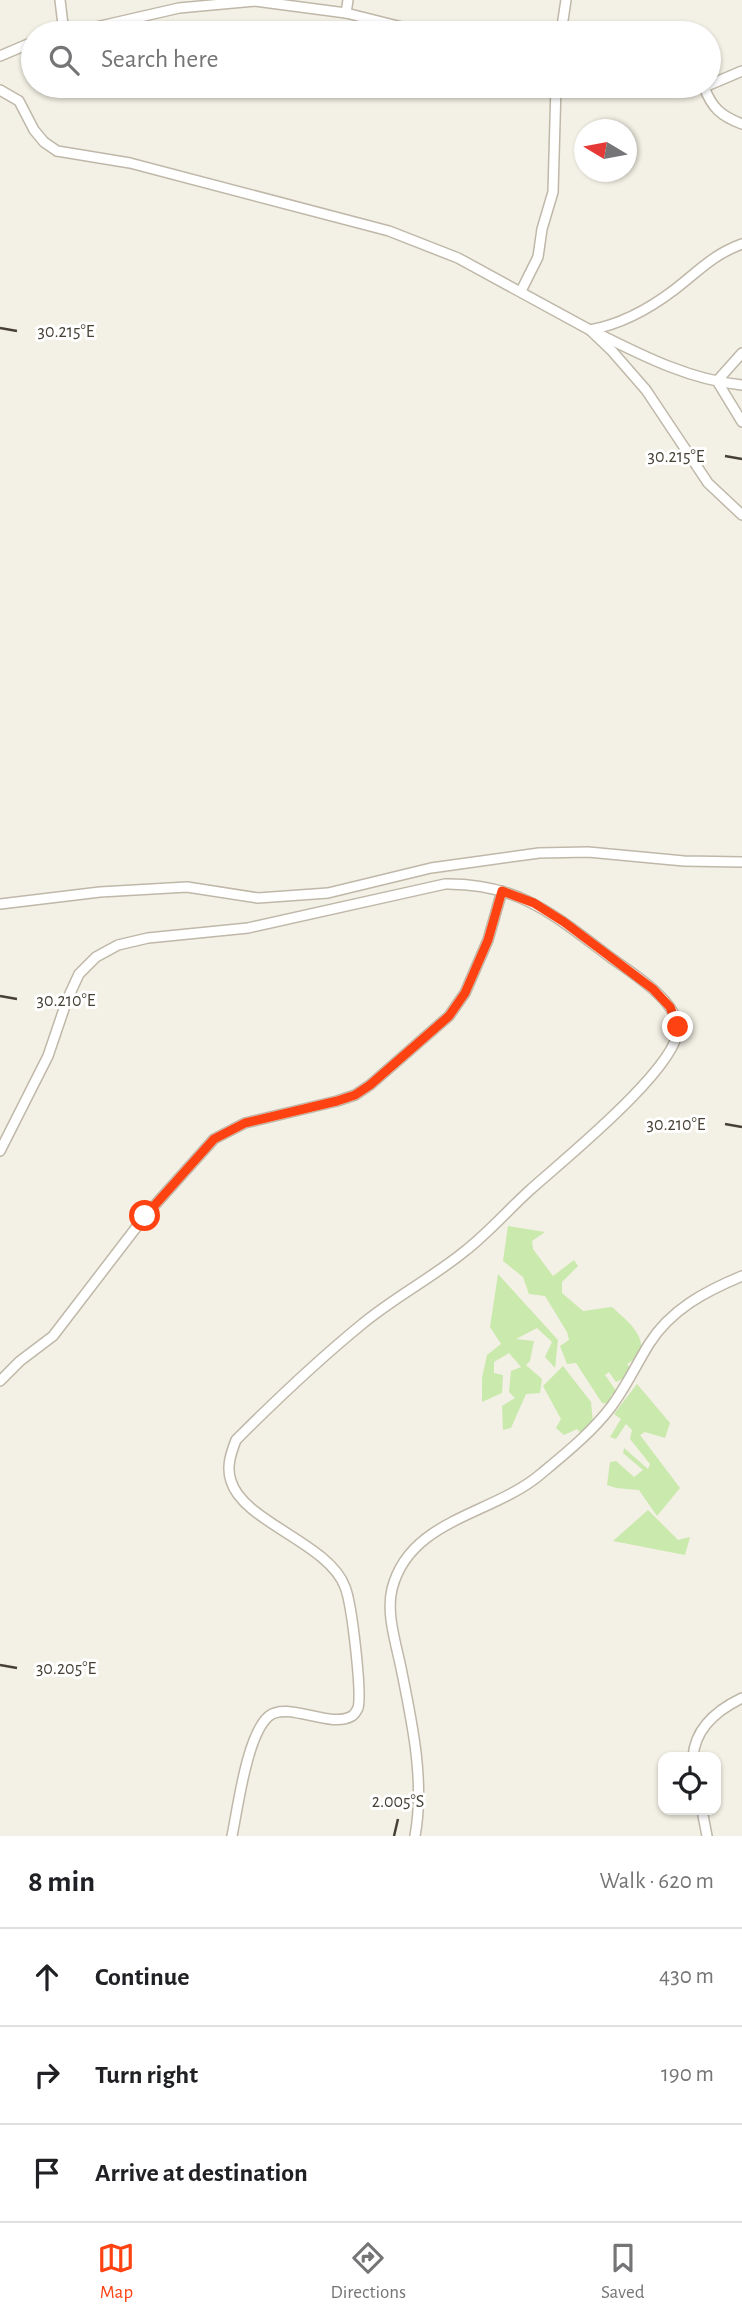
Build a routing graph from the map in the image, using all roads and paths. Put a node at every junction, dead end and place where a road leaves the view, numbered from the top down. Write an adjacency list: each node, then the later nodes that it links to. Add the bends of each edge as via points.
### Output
1 (60, 0): 5 (street)
2 (348, 0): 4 (street)
3 (566, 0): 8 (street)
4 (346, 13): 6 (street, via 237,1); 7 (street)
5 (63, 21)
6 (122, 21)
7 (378, 21)
8 (563, 21)
9 (21, 47): 10 (street)
10 (0, 55)
11 (742, 71): 12 (street)
12 (721, 80)
13 (0, 90): 18 (street, via 19,101 34,130 57,151 130,163 389,232 458,258)
14 (556, 98): 18 (street, via 553,192 538,257)
15 (709, 98): 16 (street, via 723,117)
16 (742, 124)
17 (742, 244): 19 (street, via 709,260 643,312)
18 (521, 291): 19 (street)
19 (590, 330): 21 (street, via 654,361); 24 (street, via 646,390 708,483)
20 (742, 353): 21 (street)
21 (717, 381): 22 (street); 23 (street)
22 (742, 385)
23 (742, 422)
24 (742, 515)
25 (742, 862): 27 (street, via 539,853 431,868 328,893 258,898 187,887 100,891)
26 (502, 891): 28 (street, via 474,884 445,884 248,928 118,945 79,974 48,1056); 30 (street, via 484,950 449,1016 355,1095 245,1123 214,1139 145,1216 53,1336); 34 (street, via 534,903 564,922 653,989 670,1007 678,1027 676,1038 660,1066 611,1118 465,1251 362,1324 236,1440 229,1463 235,1493 337,1571 346,1587 359,1697 356,1713 350,1718 283,1712 267,1717 254,1737)
27 (0, 904)
28 (0, 1151)
29 (742, 1276): 35 (street, via 687,1303 670,1318 591,1431 540,1476 447,1525 406,1558 390,1605 415,1746 419,1792)
30 (0, 1381)
31 (742, 1698): 32 (street, via 707,1723)
32 (694, 1752)
33 (703, 1815): 36 (street)
34 (232, 1836)
35 (415, 1836)
36 (707, 1836)

